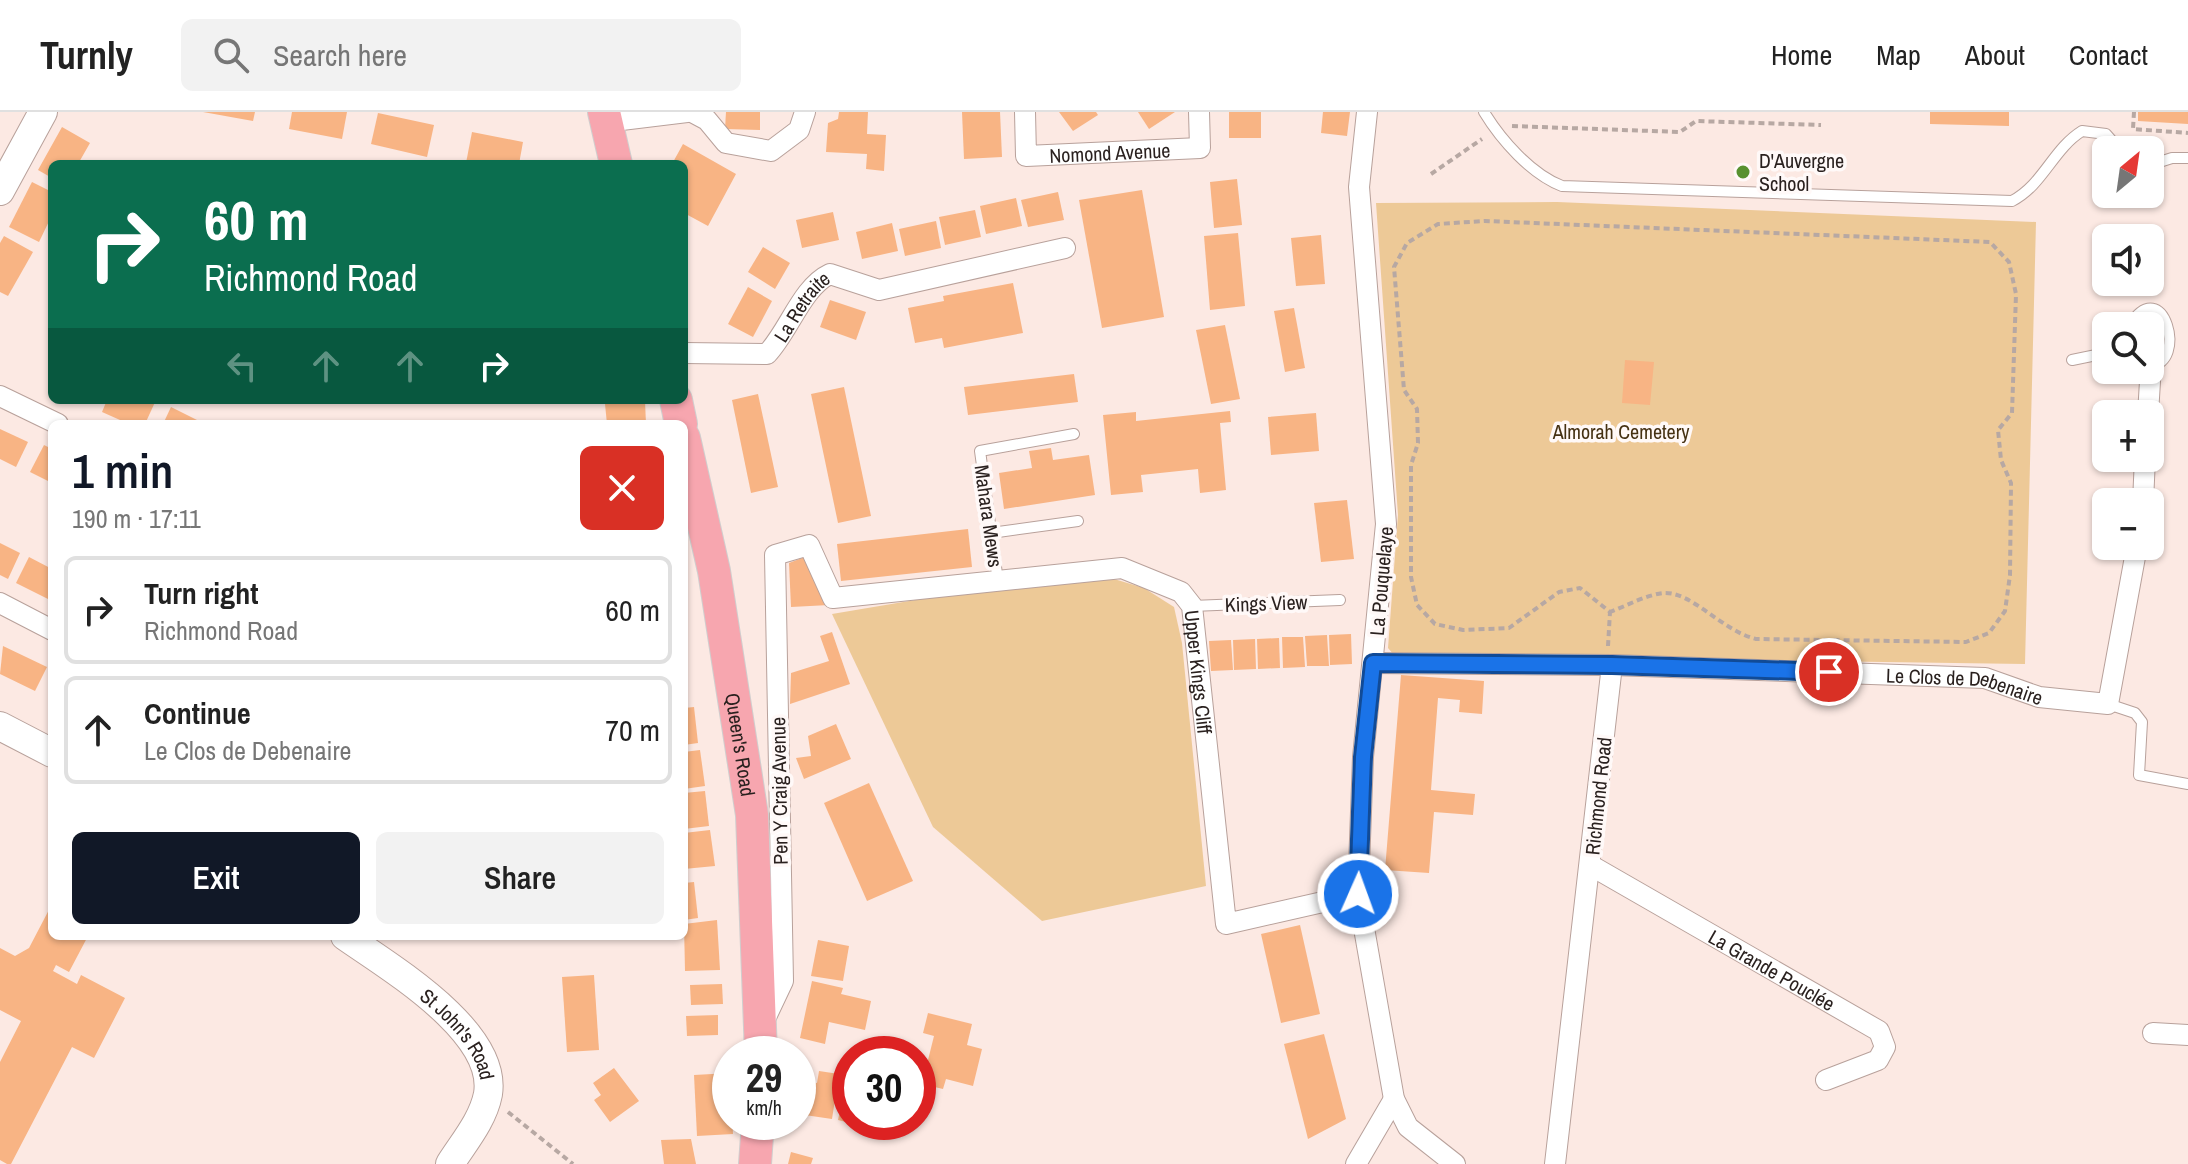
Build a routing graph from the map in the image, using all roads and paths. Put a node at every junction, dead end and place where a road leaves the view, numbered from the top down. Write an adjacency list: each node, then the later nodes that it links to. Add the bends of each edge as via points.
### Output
1 (43, 112): 18 (main road)
2 (689, 112): 3 (street, via 707,120 726,143 771,151 799,130); 9 (street)
3 (805, 112)
4 (1025, 112): 5 (street, Nomond Avenue, via 1026,156 1200,148)
5 (1199, 112)
6 (1367, 112): 39 (street, La Pouquelaye, via 1359,187 1386,524)
7 (1484, 112): 11 (lane)
8 (2134, 112): 12 (path, via 2133,129)
9 (604, 117): 15 (main road)
10 (1821, 125): 11 (path, via 1696,121 1680,132 1515,125)
11 (1494, 130): 13 (lane, via 1546,180 1562,186 2012,201 2028,192 2069,139 2082,131); 17 (path)
12 (2188, 133)
13 (2108, 136)
14 (2188, 158): 16 (lane)
15 (615, 160)
16 (2164, 161)
17 (1431, 174)
18 (2, 184)
19 (1065, 248): 21 (street, La Retraite, via 879,290 830,274 817,280 767,354)
20 (2142, 312): 24 (lane, via 2169,313 2182,337)
21 (688, 353)
22 (2092, 356): 23 (lane)
23 (2072, 360)
24 (2164, 362)
25 (0, 396): 26 (street)
26 (50, 420)
27 (1074, 434): 30 (lane, Mahara Mews, via 980,451)
28 (688, 456): 50 (main road, Queen's Road, via 714,571 752,815)
29 (1078, 521): 30 (lane)
30 (991, 533): 33 (lane, Mahara Mews)
31 (775, 555): 33 (street, Upper Kings Cliff, via 809,545 833,598); 51 (street, Pen Y Craig Avenue, via 783,981)
32 (2134, 560): 41 (street)
33 (998, 581): 36 (street, Upper Kings Cliff, via 1122,568 1181,592)
34 (1340, 600): 36 (lane, Kings View)
35 (0, 603): 38 (street)
36 (1192, 606): 46 (street, Upper Kings Cliff, via 1226,924)
37 (1610, 612): 37 (path, via 1664,593 1688,598 1739,635 1756,639 1966,642 1989,633 2005,611 2010,575 2011,483 2001,460 1998,430 2012,413 2016,294 2009,262 1990,242 1485,221 1438,224 1407,243 1394,267 1404,390 1417,409 1418,443 1411,465 1411,577 1417,605 1435,624 1463,630 1509,628 1559,592 1580,588); 40 (path, via 1607,656)
38 (48, 628)
39 (1373, 663): 40 (street); 46 (street, La Pouquelaye)
40 (1612, 665): 41 (street, Le Clos de Debenaire, via 1985,678 2039,697); 45 (street, Richmond Road)
41 (2108, 704): 44 (lane, via 2135,713 2142,722 2139,775)
42 (0, 726): 43 (main road)
43 (48, 751)
44 (2188, 784)
45 (1590, 865): 52 (street, La Grande Pouclée, via 1879,1031 1885,1047 1878,1060); 61 (street, Richmond Road)
46 (1358, 894): 54 (street, La Pouquelaye)
47 (351, 940): 53 (main road, St John's Road, via 462,1027 482,1056)
48 (2153, 1033): 49 (street)
49 (2188, 1035)
50 (762, 1036)
51 (763, 1036)
52 (1826, 1080)
53 (487, 1095): 56 (main road, St John's Road); 57 (path)
54 (1394, 1099): 59 (street); 60 (street, La Pouquelaye, via 1408,1127)
55 (757, 1140): 58 (main road)
56 (450, 1164)
57 (573, 1164)
58 (755, 1164)
59 (1356, 1164)
60 (1455, 1164)
61 (1555, 1164)

